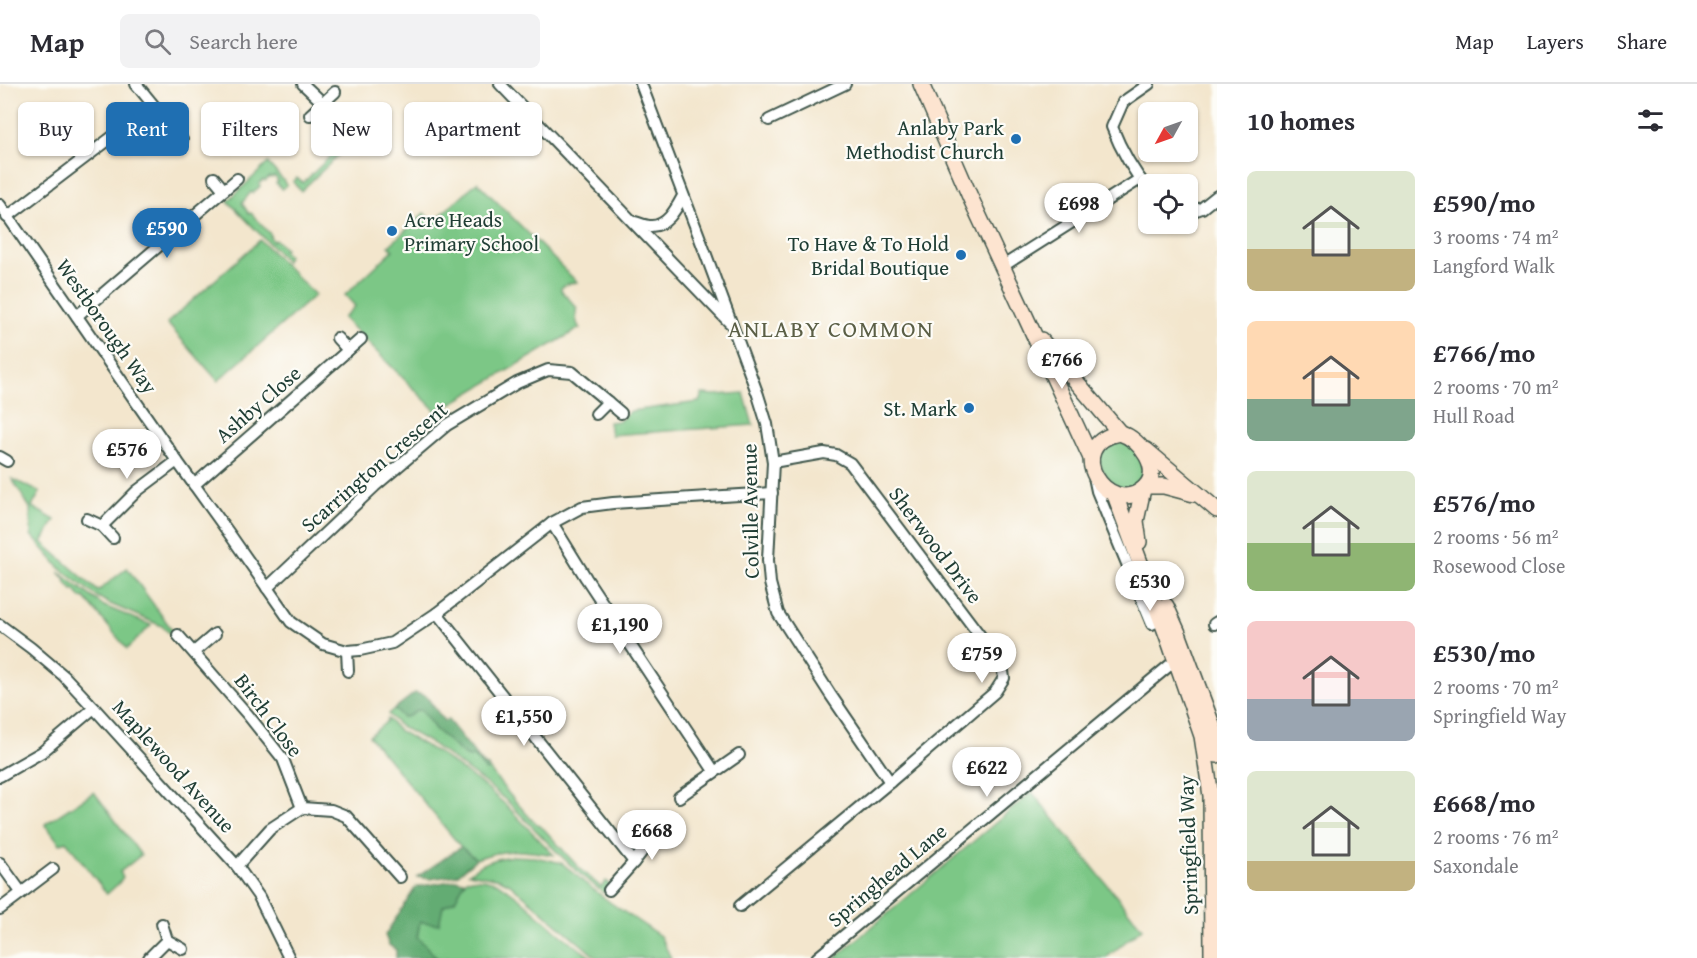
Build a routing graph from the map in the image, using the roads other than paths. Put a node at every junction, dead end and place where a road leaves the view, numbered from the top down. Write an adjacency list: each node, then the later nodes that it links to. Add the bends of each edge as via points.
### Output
1 (136, 84): 9 (street)
2 (303, 84): 10 (street)
3 (500, 84): 24 (street)
4 (641, 84): 19 (street, Colville Avenue)
5 (845, 84): 12 (street)
6 (921, 84): 25 (main road)
7 (1149, 84): 14 (street, via 1123,102 1112,127)
8 (335, 92): 11 (street)
9 (150, 102)
10 (322, 102)
11 (324, 102)
12 (769, 120)
13 (106, 142): 23 (street)
14 (1138, 176)
15 (214, 178): 18 (street)
16 (237, 179): 18 (street)
17 (1138, 180): 25 (street)
18 (224, 190): 26 (street)
19 (683, 196): 24 (street, via 664,222 651,226); 27 (street, Colville Avenue)
20 (1217, 196): 22 (street)
21 (0, 205): 23 (street, Westborough Way)
22 (1198, 209)
23 (7, 217): 26 (street, Westborough Way)
24 (633, 221): 27 (street)
25 (1003, 266): 28 (main road)
26 (77, 316): 37 (street, Westborough Way)
27 (731, 324): 38 (street, Colville Avenue, via 767,424)
28 (1029, 326): 35 (main road); 39 (main road)
29 (337, 338): 31 (street)
30 (361, 339): 31 (street, Ashby Close)
31 (348, 351): 40 (street, Ashby Close)
32 (609, 402): 33 (street, Scarrington Crescent); 34 (street); 50 (street, Scarrington Crescent, via 572,372 548,370 517,383 447,425 375,486)
33 (621, 413)
34 (596, 414)
35 (1120, 434): 36 (main road); 39 (main road, via 1101,441)
36 (1141, 446): 41 (main road, via 1150,469); 43 (main road)
37 (177, 461): 40 (street, Westborough Way); 48 (street, via 137,490)
38 (773, 462): 42 (street, Colville Avenue); 65 (street, Sherwood Drive, via 824,453 850,463 1002,665 1004,678 995,692)
39 (1092, 464): 44 (main road, via 1100,484); 52 (street, via 1097,491)
40 (194, 486): 50 (street, Westborough Way)
41 (1145, 487): 43 (main road, via 1164,486); 44 (main road, via 1128,495); 62 (main road, Springfield Way, via 1136,521 1140,544 1214,730)
42 (772, 493): 47 (street, Westborough Way, via 582,507); 65 (street, Colville Avenue, via 768,560 778,613)
43 (1197, 494): 45 (main road)
44 (1115, 495): 58 (main road, Springfield Way)
45 (1217, 510)
46 (87, 519): 48 (street)
47 (552, 523): 51 (street, Westborough Way); 63 (street)
48 (102, 526): 49 (street)
49 (113, 538)
50 (267, 588): 56 (street, Westborough Way, via 291,622 323,644)
51 (437, 613): 56 (street, Westborough Way, via 392,643); 69 (street)
52 (1152, 624)
53 (0, 625): 60 (street, Maplewood Avenue, via 64,676)
54 (215, 634): 57 (street)
55 (178, 635): 57 (street, Birch Close)
56 (347, 651): 59 (street)
57 (194, 652): 67 (street, Birch Close, via 283,759)
58 (1176, 660): 83 (street, Springhead Lane); 84 (main road, Springfield Way, via 1202,736 1211,796)
59 (348, 671)
60 (94, 708): 64 (street, via 42,752); 71 (street, Maplewood Avenue)
61 (740, 755): 63 (street)
62 (1217, 755)
63 (714, 771): 66 (street)
64 (0, 776)
65 (890, 782): 76 (street, Sherwood Drive, via 754,902)
66 (679, 797)
67 (302, 808): 71 (street, via 270,829); 73 (street, via 331,810 346,816)
68 (660, 828): 69 (street)
69 (634, 862): 74 (street)
70 (0, 863): 75 (street)
71 (237, 866): 82 (street, Maplewood Avenue, via 259,897)
72 (53, 869): 75 (street)
73 (400, 878)
74 (609, 890)
75 (21, 892): 77 (street)
76 (740, 906)
77 (0, 909)
78 (162, 924): 79 (street)
79 (167, 940): 80 (street); 81 (street)
80 (183, 949)
81 (149, 958)
82 (289, 958)
83 (817, 958)
84 (1212, 958)

